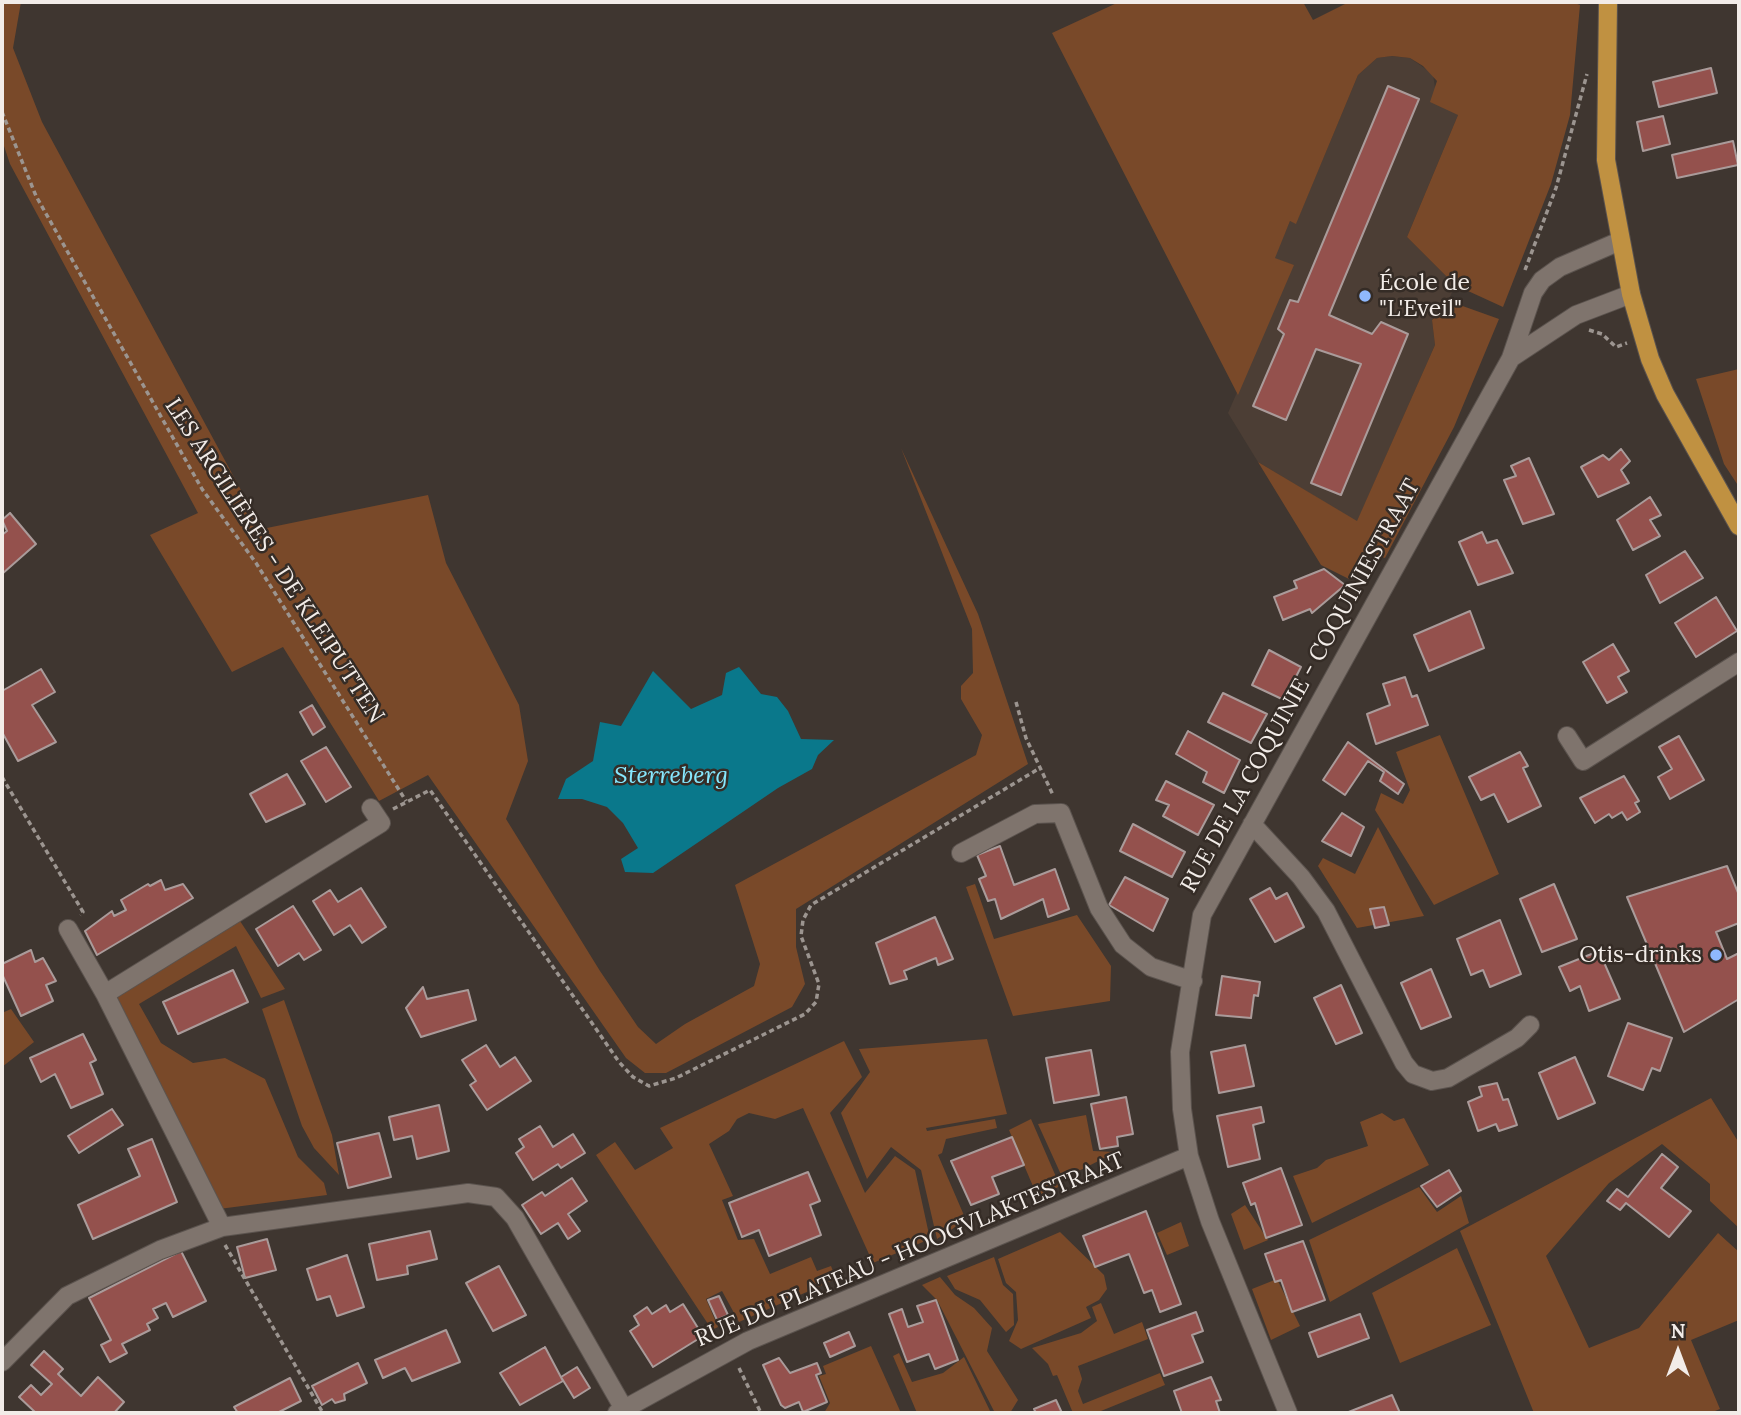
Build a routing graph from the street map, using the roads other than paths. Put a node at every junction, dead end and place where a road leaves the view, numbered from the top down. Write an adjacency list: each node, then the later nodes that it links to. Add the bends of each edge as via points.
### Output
1 (1608, 2): 2 (main road, via 1606,160)
2 (1620, 241): 3 (main road); 4 (street, RUE DE LA COQUINIE - COQUINIESTRAAT, via 1560,267 1542,280 1533,293)
3 (1631, 294): 4 (street, RUE DE LA COQUINIE - COQUINIESTRAAT, via 1576,315); 5 (main road, via 1665,394)
4 (1511, 358): 9 (street, RUE DE LA COQUINIE - COQUINIESTRAAT)
5 (1739, 526)
6 (1739, 662): 7 (street, via 1583,761)
7 (1567, 736)
8 (374, 813): 13 (street, via 381,823)
9 (1252, 824): 12 (street, RUE DE LA COQUINIE - COQUINIESTRAAT, via 1202,915); 14 (street, via 1326,911 1413,1074 1432,1081 1448,1078 1517,1038)
10 (961, 853): 12 (street, via 1035,814 1061,813 1099,908 1123,945 1151,967)
11 (68, 929): 13 (street)
12 (1193, 981): 15 (street, RUE DE LA COQUINIE - COQUINIESTRAAT, via 1180,1052)
13 (105, 993): 16 (street)
14 (1530, 1025)
15 (1189, 1156): 18 (street, RUE DU PLATEAU - HOOGVLAKTESTRAAT, via 731,1350); 19 (street, RUE DE LA COQUINIE - COQUINIESTRAAT, via 1210,1221)
16 (222, 1227): 17 (street, via 160,1250 67,1296); 18 (street, via 468,1193 496,1198 515,1218)
17 (2, 1362)
18 (620, 1411)
19 (1288, 1413)

